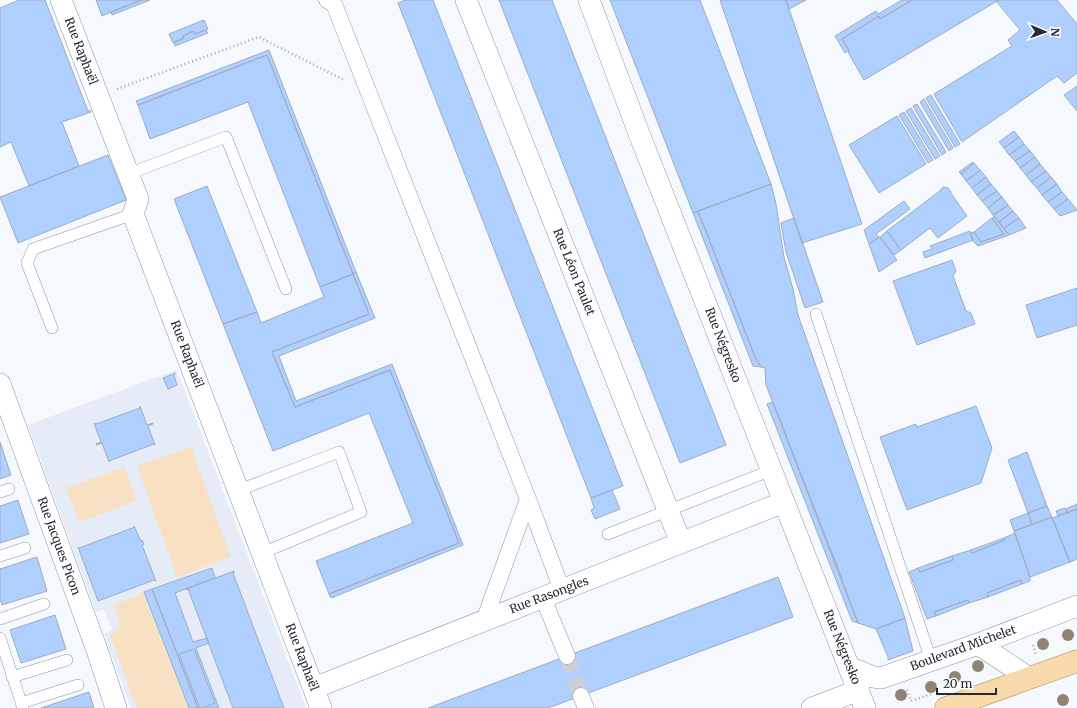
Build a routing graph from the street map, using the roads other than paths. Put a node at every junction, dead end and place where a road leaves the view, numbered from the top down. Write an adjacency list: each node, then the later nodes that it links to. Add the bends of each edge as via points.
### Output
1 (61, 0): 5 (street, Rue Raphaël)
2 (327, 0): 13 (street, via 334,4)
3 (466, 0): 15 (street, Rue Léon Paulet)
4 (589, 0): 11 (street, Rue Négresko)
5 (128, 174): 6 (street, Rue Raphaël, via 138,199); 7 (lane, via 226,137)
6 (133, 214): 9 (lane, via 33,249 27,263); 12 (street, Rue Raphaël)
7 (286, 289)
8 (816, 314): 30 (lane)
9 (52, 328)
10 (0, 384): 39 (street, Rue Jacques Picon)
11 (772, 470): 14 (street, Rue Négresko); 15 (lane)
12 (239, 490): 19 (street, Rue Raphaël); 19 (lane, via 339,452 359,504 361,512)
13 (528, 499): 21 (street); 25 (street)
14 (784, 502): 17 (street, Rue Rasongles); 32 (street, Rue Négresko)
15 (668, 510): 16 (lane); 17 (street, Rue Léon Paulet)
16 (608, 534)
17 (682, 543): 21 (street, Rue Rasongles)
18 (25, 548): 20 (lane)
19 (262, 553): 36 (street, Rue Raphaël)
20 (0, 556)
21 (553, 594): 25 (street, Rue Rasongles); 28 (street)
22 (44, 604): 24 (lane)
23 (1077, 606): 27 (street, Boulevard Michelet)
24 (0, 619)
25 (484, 621): 36 (street, Rue Rasongles)
26 (0, 638): 33 (lane)
27 (978, 644): 30 (street, Boulevard Michelet); 34 (street)
28 (567, 656)
29 (67, 660): 33 (lane)
30 (931, 660): 32 (street, Boulevard Michelet, via 881,678)
31 (1077, 661): 34 (main road)
32 (849, 667): 37 (street, Rue Négresko)
33 (12, 677): 38 (lane)
34 (1029, 678): 42 (main road)
35 (78, 685): 38 (lane)
36 (314, 688): 40 (street, Rue Raphaël)
37 (862, 699): 41 (street)
38 (22, 705)
39 (116, 708)
40 (321, 708)
41 (812, 708)
42 (946, 708)

